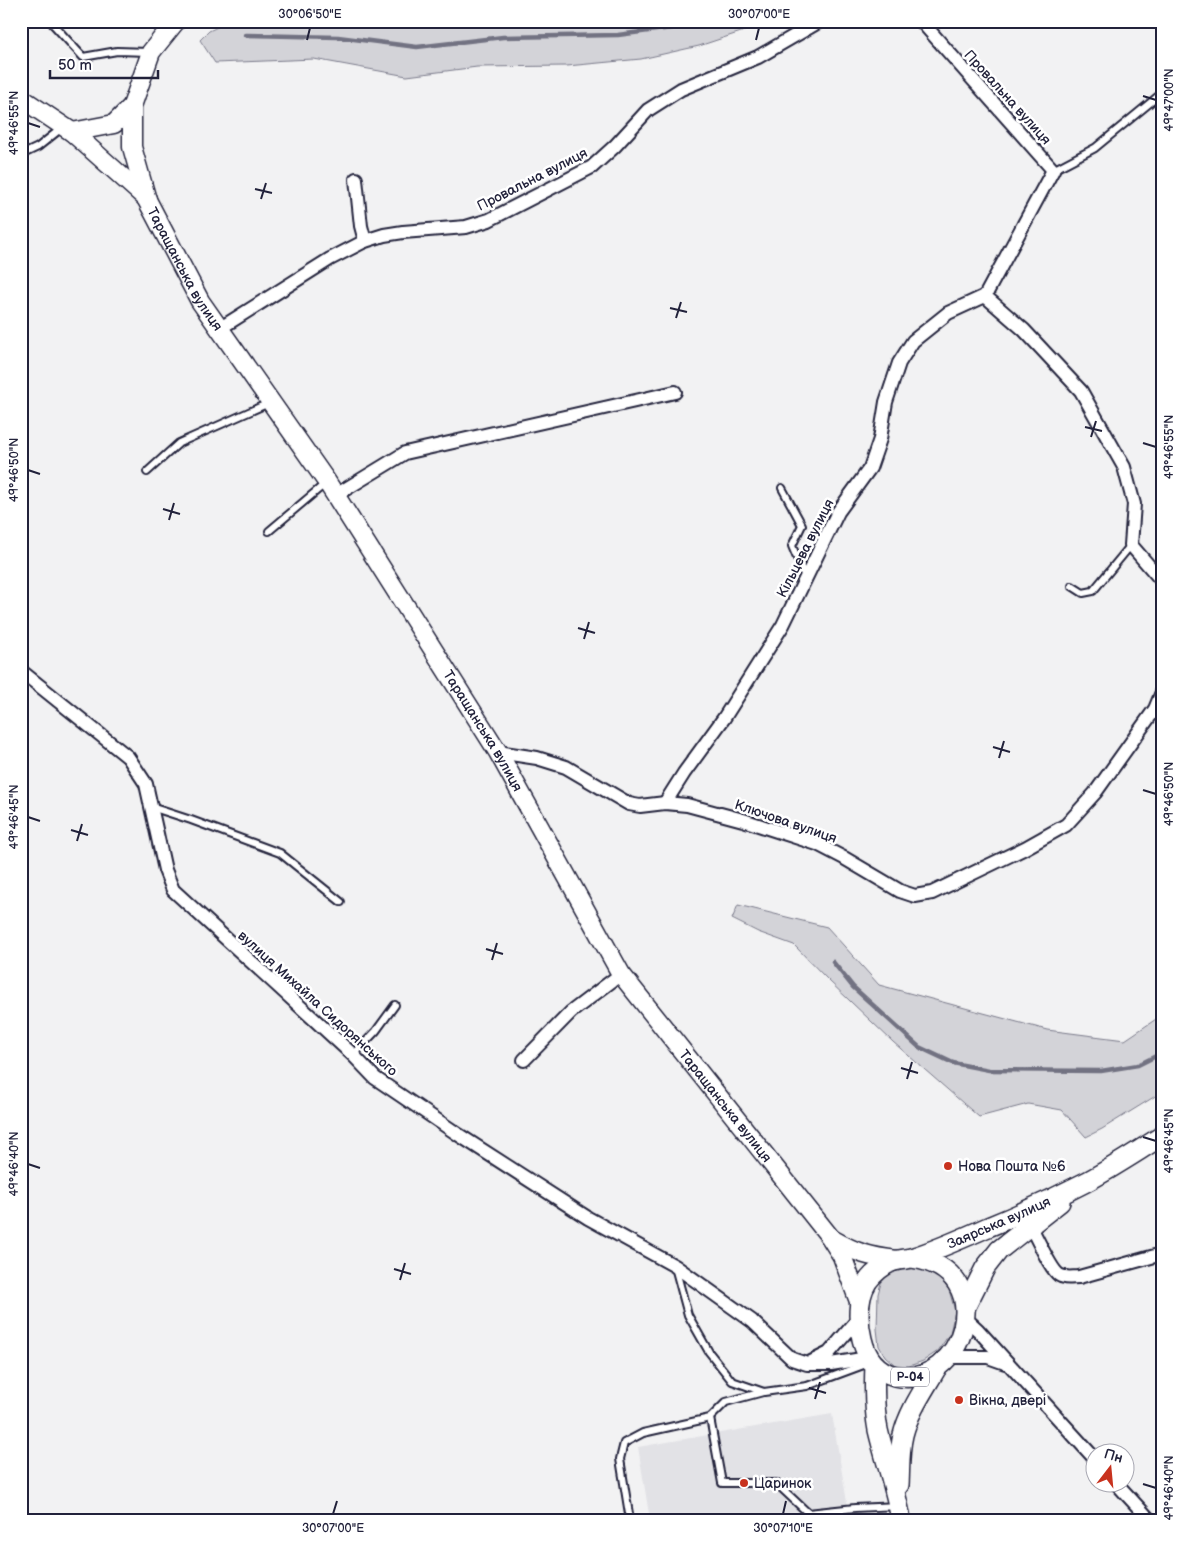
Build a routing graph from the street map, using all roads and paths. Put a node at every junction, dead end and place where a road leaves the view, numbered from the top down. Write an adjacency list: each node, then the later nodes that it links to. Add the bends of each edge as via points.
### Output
1 (50, 21): 5 (lane, via 82,57 117,51)
2 (176, 21): 5 (main road, Таращанська вулиця)
3 (820, 21): 14 (street, Провальна вулиця, via 758,57 681,89 648,110 592,167 489,220 466,227 403,232)
4 (920, 21): 11 (street, Провальна вулиця)
5 (151, 52): 8 (main road, Таращанська вулиця)
6 (1162, 93): 11 (lane, via 1095,148)
7 (21, 98): 9 (main road)
8 (132, 106): 9 (main road, via 114,124); 13 (main road, Таращанська вулиця, via 132,147)
9 (68, 129): 10 (lane); 13 (main road)
10 (21, 155)
11 (1053, 170): 15 (street)
12 (356, 179): 14 (street)
13 (147, 200): 16 (main road, Таращанська вулиця, via 200,301)
14 (365, 241): 16 (street, Провальна вулиця, via 330,259)
15 (985, 296): 23 (street, via 1024,330 1081,391 1124,467 1134,504); 24 (street, Кільцева вулиця, via 948,313 913,341 899,363 870,468 838,512)
16 (219, 329): 18 (main road, Таращанська вулиця)
17 (675, 392): 20 (street, via 405,453)
18 (270, 402): 19 (lane, via 179,443); 20 (main road, Таращанська вулиця)
19 (147, 472)
20 (331, 488): 22 (lane); 29 (main road, Таращанська вулиця)
21 (782, 488): 24 (lane, via 802,524 792,546)
22 (269, 531)
23 (1131, 545): 25 (street); 26 (lane, via 1093,591 1084,593)
24 (805, 576): 30 (street, Кільцева вулиця, via 783,625)
25 (1162, 581)
26 (1072, 586)
27 (21, 671): 31 (street, вулиця Михайла Сидорянського, via 128,758 146,784)
28 (1162, 692): 30 (street, Ключова вулиця, via 1155,710 1095,793 1066,825 932,893 915,896 900,891 817,844 743,820 687,805)
29 (498, 752): 30 (street, Ключова вулиця, via 537,758 566,768 629,804); 33 (main road, Таращанська вулиця)
30 (665, 803)
31 (151, 807): 32 (lane, via 280,853); 35 (street, вулиця Михайла Сидорянського, via 165,870 173,890)
32 (341, 902)
33 (621, 974): 36 (street, via 571,1012); 40 (main road, Таращанська вулиця)
34 (395, 1005): 35 (lane)
35 (353, 1055): 43 (street, вулиця Михайла Сидорянського, via 375,1078 459,1136 588,1218)
36 (524, 1060)
37 (1162, 1136): 38 (main road, Заярська вулиця / Р-04)
38 (1084, 1183): 39 (main road, Заярська вулиця / Р-04); 42 (main road, Заярська вулиця / Р-04, via 989,1227)
39 (1030, 1226): 41 (street, via 1050,1266 1065,1278); 45 (main road, Заярська вулиця / Р-04, via 1000,1250 985,1268)
40 (830, 1237): 42 (main road, Таращанська вулиця, via 851,1250 878,1258); 44 (main road, Таращанська вулиця, via 848,1271)
41 (1162, 1254)
42 (904, 1259): 44 (main road, Р-04, via 883,1267 872,1276 864,1287); 45 (main road, via 925,1260 948,1272 963,1292)
43 (675, 1266): 48 (street, вулиця Михайла Сидорянського, via 752,1321 792,1358); 50 (lane, via 688,1315 709,1352 732,1381)
44 (860, 1311): 46 (main road, Р-04, via 860,1332); 48 (street, via 829,1353)
45 (965, 1312): 47 (main road, Р-04, via 957,1343); 49 (street)
46 (871, 1362): 47 (main road, Р-04, via 895,1376 922,1375); 48 (street); 50 (lane, via 807,1386); 54 (main road, Р-04, via 878,1429)
47 (942, 1363): 49 (street, via 988,1357); 54 (main road, Р-04, via 912,1411 904,1435 900,1460)
48 (807, 1364)
49 (1007, 1364): 52 (street)
50 (764, 1392): 51 (lane, via 726,1402)
51 (710, 1418): 54 (lane, via 722,1482 776,1483 808,1513 855,1508); 55 (lane, via 643,1433 624,1443 620,1459)
52 (1086, 1449)
53 (1126, 1494): 56 (street)
54 (900, 1513)
55 (630, 1520)
56 (1150, 1520)

